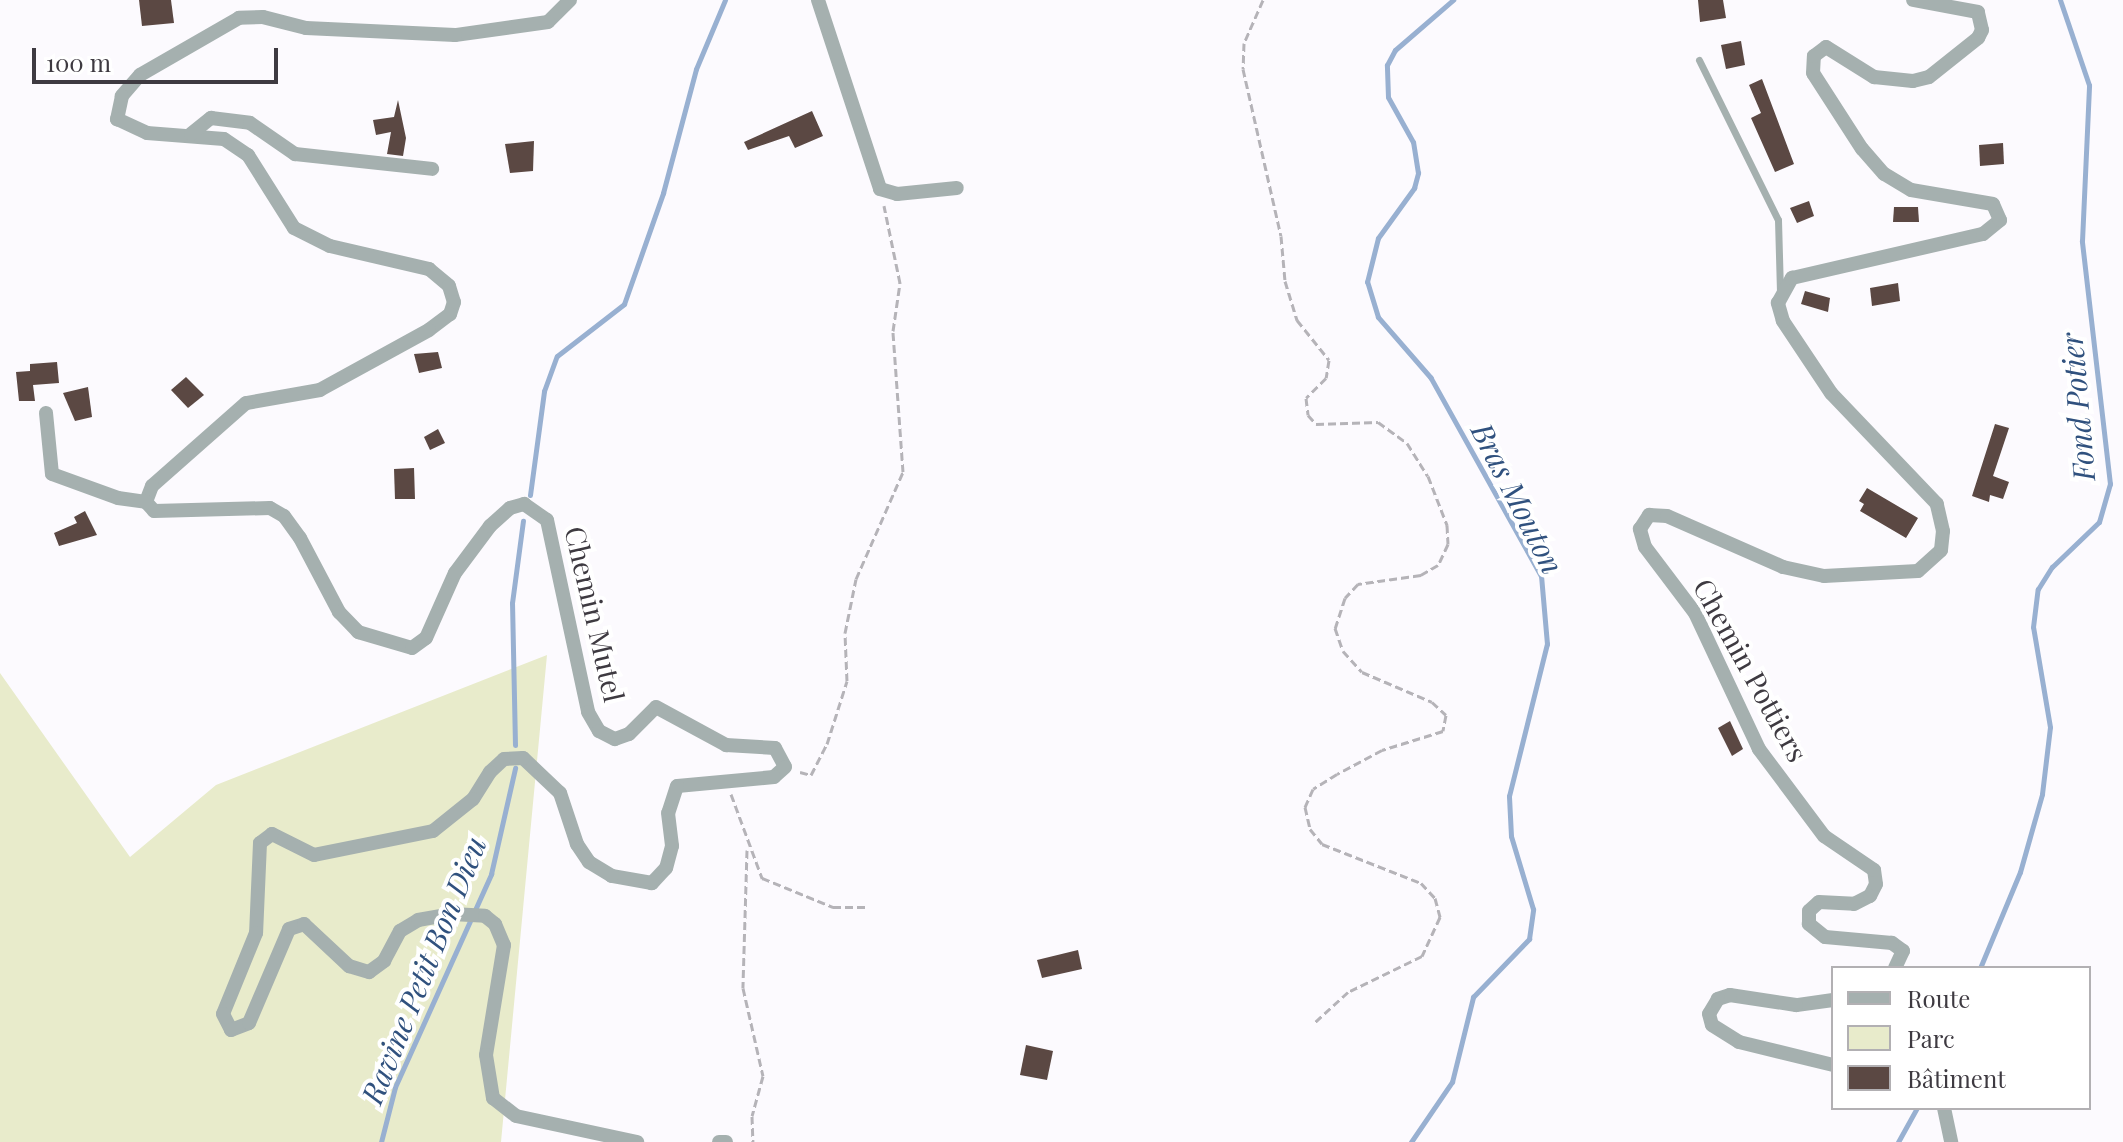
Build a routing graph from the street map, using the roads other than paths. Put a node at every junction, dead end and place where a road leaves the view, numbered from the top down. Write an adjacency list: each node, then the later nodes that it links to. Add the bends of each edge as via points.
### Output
1 (570, 0): 5 (street, via 548,22 455,35 306,28 263,17 239,18 140,75 122,96 117,119 124,126)
2 (818, 0): 7 (street, via 880,189 897,194)
3 (1913, 0): 8 (street, via 1978,12 1978,38 1929,77 1913,81 1874,77 1826,47 1814,56 1813,73 1884,174 1911,190 1993,204 2000,220 1983,234 1792,278)
4 (1699, 60): 8 (lane, via 1778,220)
5 (191, 134): 6 (street, via 211,118 250,123 295,154); 10 (street, via 224,139 248,155 276,205 311,239 429,269 449,286 454,302 450,314 429,330 333,384 246,403 152,486)
6 (432, 169)
7 (957, 188)
8 (1780, 293): 11 (street, Chemin Pottiers, via 1783,321 1831,393 1937,504 1941,550 1918,571 1824,576 1783,567 1658,514 1644,519 1641,537 1695,613 1759,749 1824,836 1874,870 1876,884 1870,896 1854,904 1819,902 1809,911 1809,924 1825,937 1899,946 1904,957)
9 (46, 413): 10 (street, via 52,474 118,498)
10 (146, 502): 15 (street, Chemin Mutel, via 154,511 167,513 270,508 292,527 339,612 358,632 412,648 426,638 455,573 490,526 510,508 524,504 547,520 588,712 599,731 615,739 629,734 656,707 726,745 775,748 785,767 774,777 677,786 668,813 672,846 666,868 652,883 612,876 589,862 577,844 560,793 523,758 504,759 473,799 433,831 363,842 333,854 314,855 272,834 260,843 256,933 223,1014 231,1030 249,1023 289,929 304,924 349,966 369,972 384,961 400,931 418,920 485,916 504,945 486,1055 493,1098 516,1116)
11 (1897, 966)
12 (1831, 1000): 13 (street, via 1796,1005 1730,995 1718,999 1709,1014 1712,1025 1739,1042)
13 (1831, 1065)
14 (1944, 1110): 18 (street)
15 (637, 1142)
16 (719, 1142): 17 (street)
17 (726, 1142)
18 (1951, 1142)

